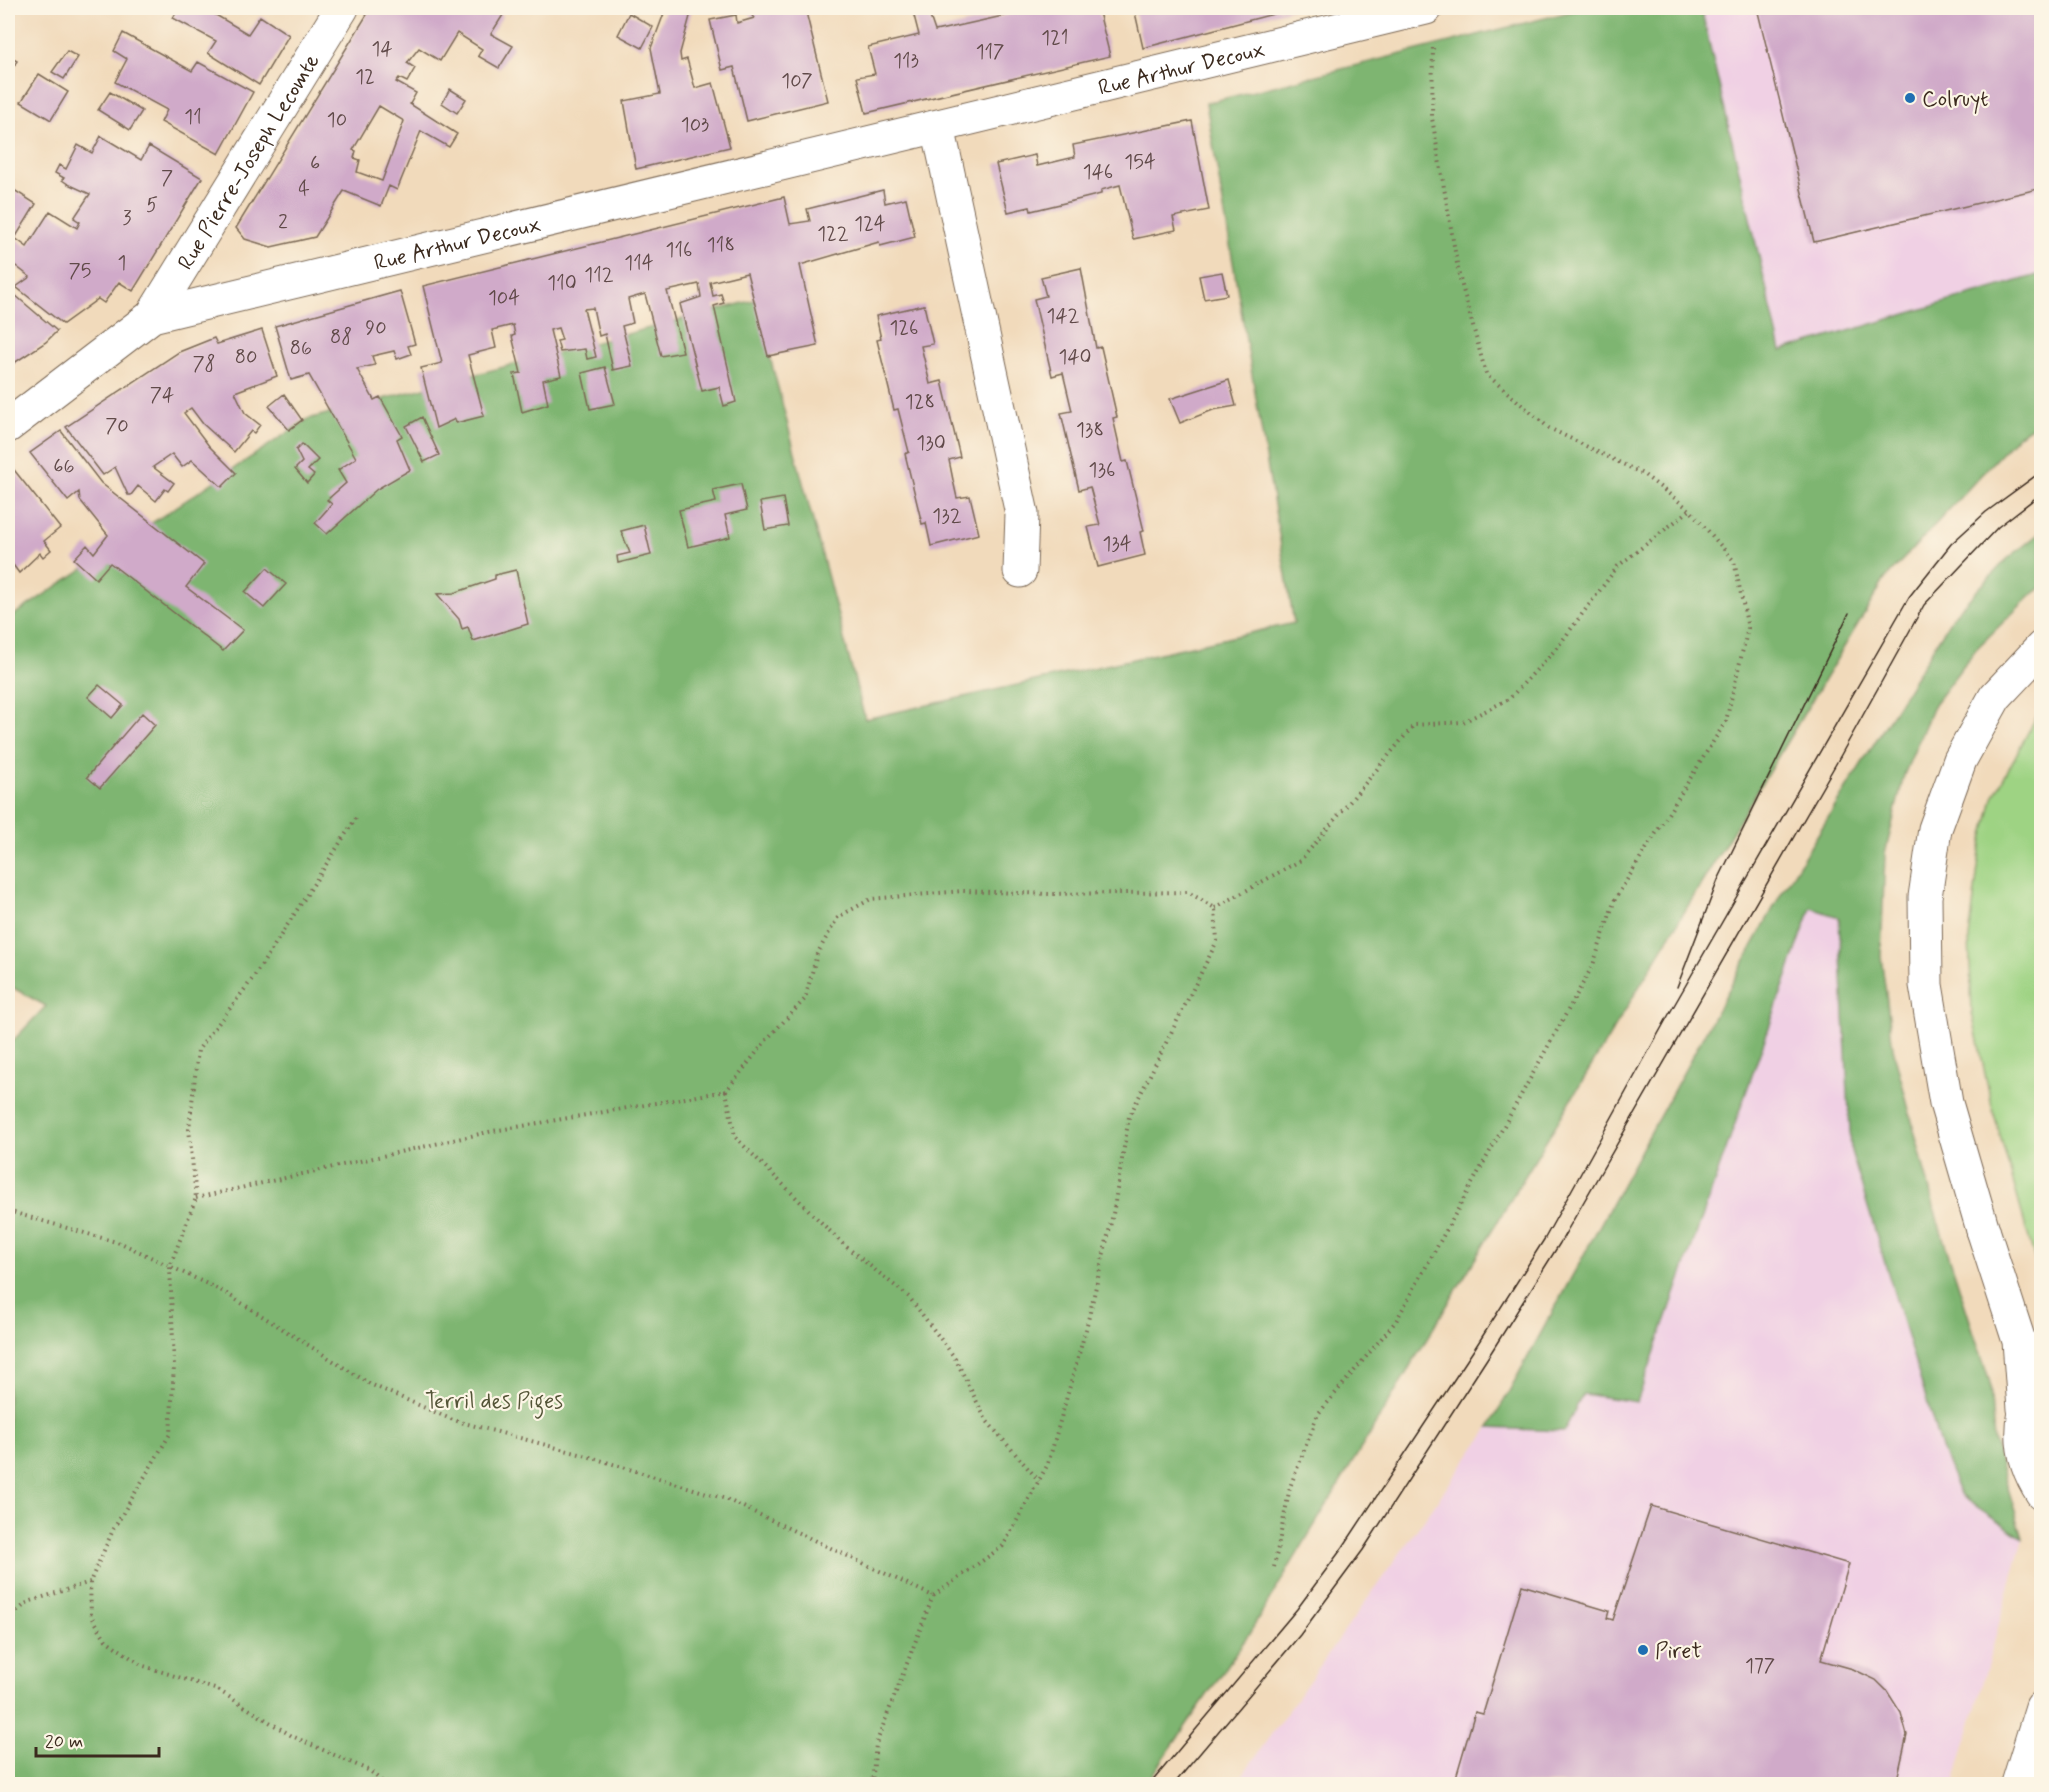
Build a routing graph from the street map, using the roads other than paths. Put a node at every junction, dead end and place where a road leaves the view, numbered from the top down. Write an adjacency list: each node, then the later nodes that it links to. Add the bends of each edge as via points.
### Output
1 (342, 8): 4 (main road, Rue Pierre-Joseph Lecomte)
2 (1426, 8): 3 (main road, Rue Arthur Decoux)
3 (938, 127): 4 (main road, Rue Arthur Decoux); 6 (main road, via 1022,514)
4 (152, 316): 5 (main road, Rue Arthur Decoux)
5 (8, 426)
6 (1020, 571)
7 (2042, 647): 9 (main road, via 1995,697 1960,760 1935,829 1925,897 1926,985 1946,1103 2019,1341)
8 (2042, 1376): 9 (main road)
9 (2024, 1409): 10 (main road, via 2021,1442 2030,1475)
10 (2042, 1493)
11 (2042, 1707): 12 (main road)
12 (2018, 1785)

